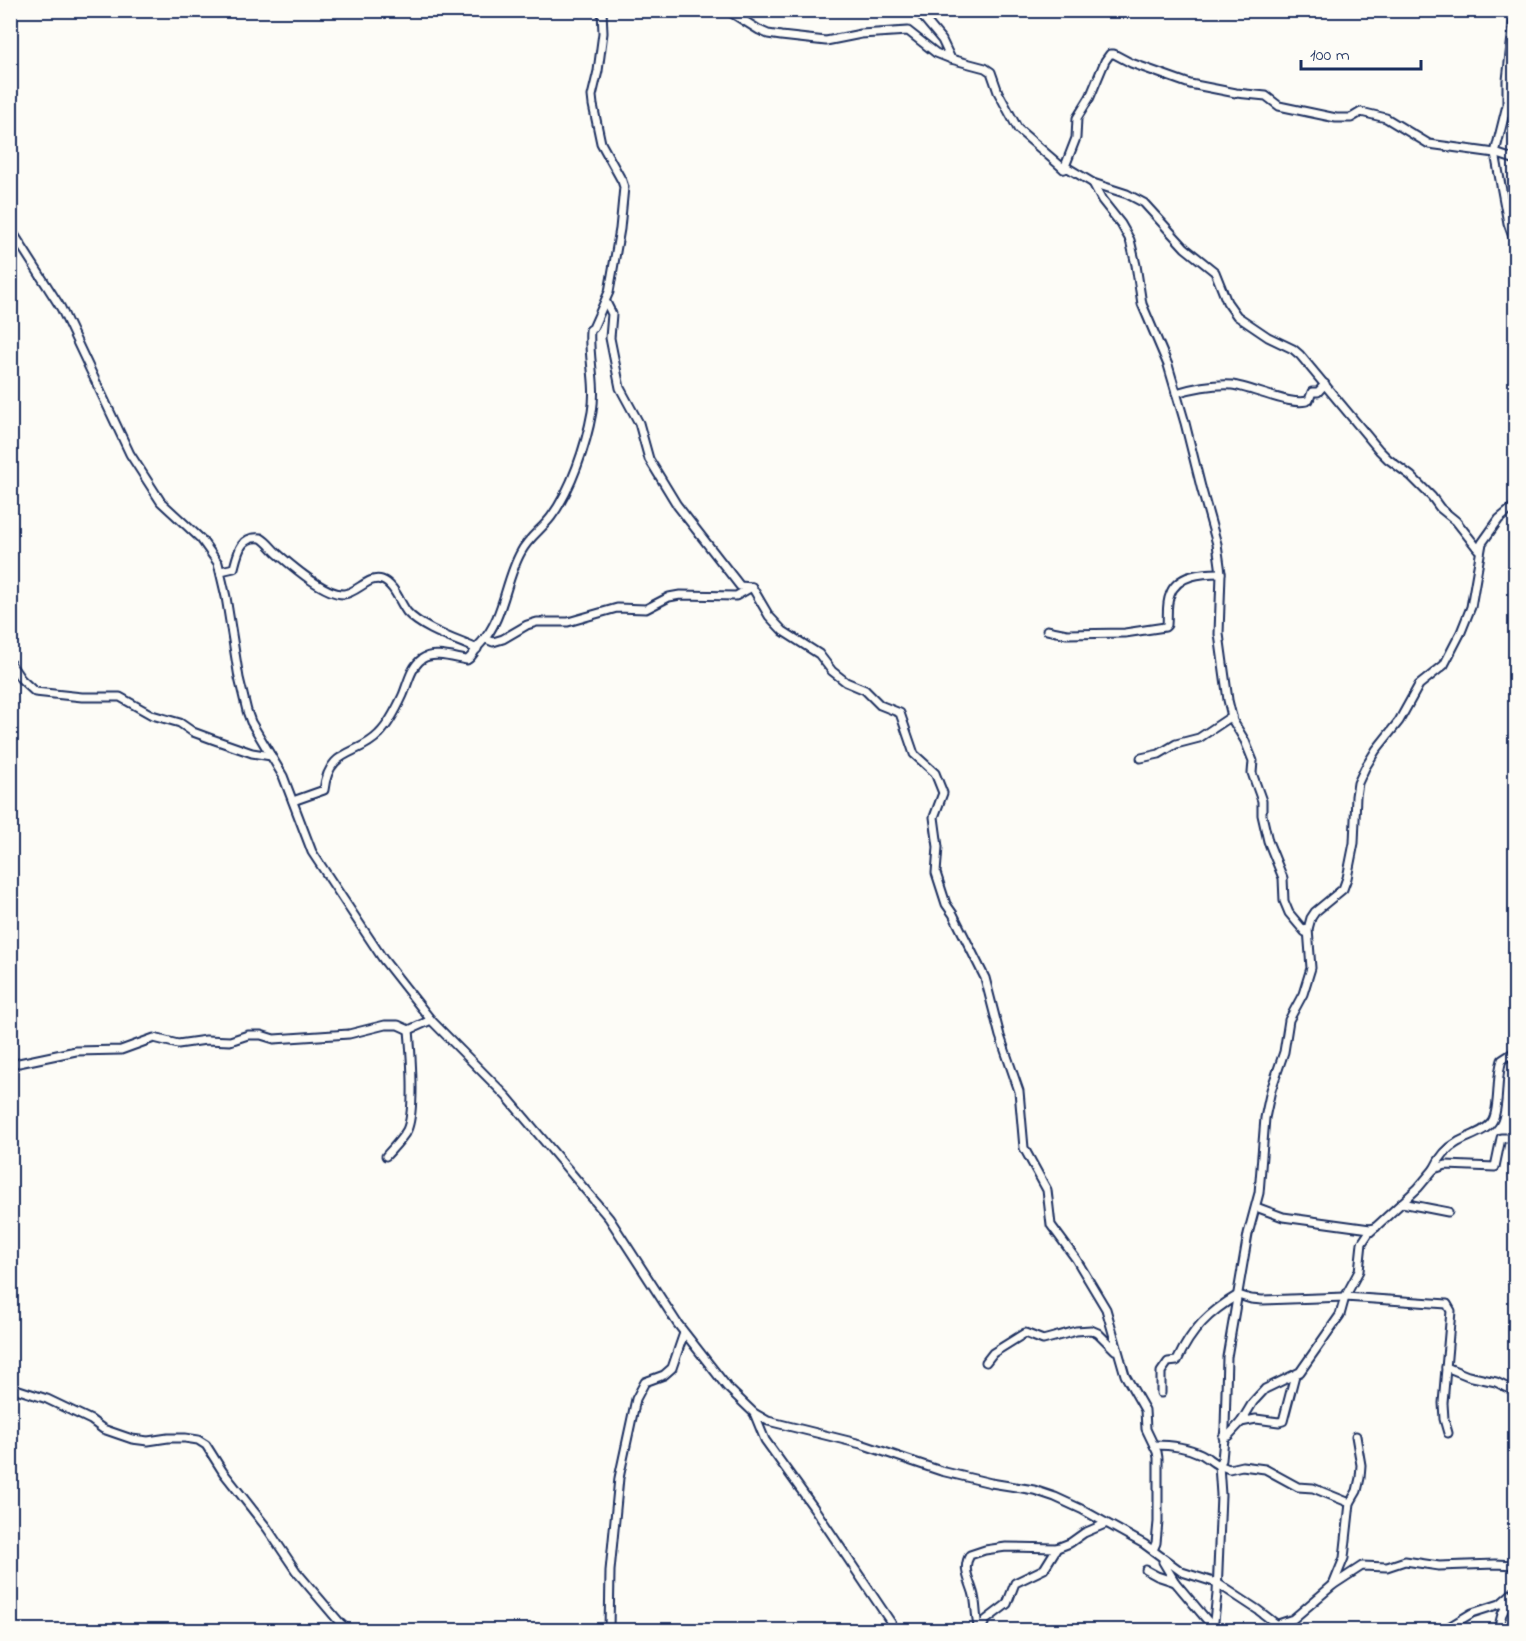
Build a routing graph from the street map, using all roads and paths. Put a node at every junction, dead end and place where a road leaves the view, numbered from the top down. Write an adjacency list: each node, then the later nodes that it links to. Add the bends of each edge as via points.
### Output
1 (602, 10): 12 (street, via 603,33 592,105 601,143 624,187)
2 (727, 10): 5 (street, via 759,30 781,36 826,41 908,31 936,53)
3 (917, 10): 5 (street, via 942,40)
4 (1515, 10): 6 (street, via 1507,105)
5 (951, 59): 8 (street, via 991,72 1018,129)
6 (1495, 153): 7 (street); 8 (street, via 1429,144 1386,118 1361,112 1336,118 1279,106 1266,96 1200,86 1110,54 1077,117 1076,138); 11 (street)
7 (1515, 160)
8 (1064, 169): 9 (street)
9 (1093, 183): 13 (street, via 1144,204 1185,248 1215,272 1237,316 1293,349); 14 (street, via 1130,240 1142,304)
10 (10, 228): 17 (street, via 61,308 142,475 161,502 201,539)
11 (1515, 245)
12 (606, 302): 19 (street, via 612,314 610,338 620,388 639,423 650,459 704,543 740,586); 21 (street, via 590,330 594,399 580,460 558,507 521,550)
13 (1325, 384): 14 (street, via 1318,392 1312,392 1309,400 1299,403 1233,385); 16 (street, via 1388,459 1456,521 1474,546 1478,549)
14 (1176, 393): 18 (street, via 1210,514)
15 (1515, 504): 16 (street)
16 (1482, 543): 28 (street, via 1471,607 1461,632 1444,665 1419,685 1365,768 1358,783 1347,878 1343,889 1315,912)
17 (221, 571): 22 (street, via 234,568 245,541 261,538 297,569 332,591 352,593 371,581 385,581 417,620); 25 (street, via 244,699 251,722)
18 (1221, 573): 20 (street, via 1194,574 1173,589 1165,627 1125,633 1067,634); 24 (street, via 1219,634)
19 (752, 587): 21 (street, via 736,596 680,595 646,609 617,608 572,621 537,622 503,639); 43 (street, via 783,631 819,654 846,682 865,690 880,705 900,713 915,754 938,779 943,793 934,817 937,876 946,904 985,978 1020,1091 1024,1148 1047,1190 1051,1226 1103,1302)
20 (1047, 630)
21 (486, 639): 22 (street)
22 (477, 649): 27 (street, via 467,660 438,655 421,660 380,733 340,757 325,776 324,790)
23 (10, 663): 25 (street, via 35,692 120,697 193,732)
24 (1232, 716): 26 (street, via 1199,738); 28 (street, via 1253,761 1252,773 1262,801 1266,833 1283,878 1284,901 1305,932)
25 (271, 756): 27 (street)
26 (1142, 758)
27 (293, 801): 29 (street, via 312,852 383,958)
28 (1308, 929): 37 (street, via 1311,968 1289,1020 1284,1052 1264,1118)
29 (431, 1020): 30 (street); 42 (street, via 507,1097 609,1218)
30 (409, 1030): 32 (street, via 385,1025 349,1034 274,1039 248,1035 230,1041 178,1044 154,1038 121,1050 76,1051); 34 (street, via 411,1117)
31 (1515, 1052): 35 (street, via 1502,1060 1499,1068 1496,1112 1491,1123 1449,1148)
32 (19, 1063)
33 (1515, 1138): 35 (street, via 1501,1138 1496,1167 1446,1165)
34 (386, 1155)
35 (1434, 1169): 36 (street)
36 (1402, 1203): 38 (street); 39 (street)
37 (1256, 1207): 39 (street, via 1283,1217); 40 (street)
38 (1448, 1212)
39 (1376, 1227): 41 (street, via 1362,1242 1359,1271)
40 (1238, 1295): 41 (street, via 1262,1300); 49 (street, via 1196,1328 1177,1361 1168,1362 1161,1372); 54 (street, via 1227,1357)
41 (1345, 1297): 45 (street, via 1447,1304 1451,1311); 46 (street, via 1340,1315)
42 (684, 1333): 50 (street, via 726,1387); 71 (street, via 672,1368 645,1382 636,1400 618,1489)
43 (1119, 1355): 44 (street, via 1098,1333 1084,1329 1043,1340 1026,1333 993,1353); 55 (street, via 1130,1387 1145,1410 1146,1429)
44 (986, 1362)
45 (1446, 1367): 48 (street); 52 (street, via 1443,1412)
46 (1295, 1374): 51 (street, via 1265,1389); 51 (street, via 1283,1420)
47 (10, 1387): 70 (street, via 47,1399 103,1429 132,1439 185,1437 206,1445 296,1571)
48 (1515, 1392)
49 (1161, 1393)
50 (754, 1413): 58 (street, via 776,1424 861,1444 940,1471 1044,1492); 72 (street, via 765,1440)
51 (1241, 1422): 54 (street)
52 (1448, 1433)
53 (1356, 1436): 57 (street, via 1362,1465 1357,1491)
54 (1223, 1437): 56 (street)
55 (1154, 1445): 56 (street, via 1175,1446 1199,1453 1218,1465); 60 (street, via 1158,1481)
56 (1220, 1462): 57 (street, via 1228,1469 1264,1469 1298,1487 1313,1488); 65 (street)
57 (1350, 1503): 66 (street, via 1344,1558)
58 (1105, 1524): 59 (street); 60 (street)
59 (1057, 1548): 73 (street, via 1044,1569 1015,1583 1007,1604); 73 (street, via 1006,1547 970,1555 968,1582)
60 (1153, 1550): 61 (street)
61 (1161, 1559): 64 (street); 65 (street, via 1182,1572)
62 (1515, 1565): 66 (street, via 1439,1566 1405,1561 1387,1567 1362,1566)
63 (1146, 1570): 64 (street)
64 (1175, 1582): 69 (street)
65 (1217, 1583): 68 (street); 69 (street)
66 (1333, 1585): 68 (street, via 1293,1619)
67 (1514, 1591): 75 (street, via 1500,1604 1463,1617); 76 (street)
68 (1278, 1624): 74 (street)
69 (1212, 1628)
70 (348, 1630)
71 (609, 1630)
72 (896, 1630)
73 (979, 1630)
74 (1284, 1630)
75 (1444, 1630)
76 (1498, 1630)

